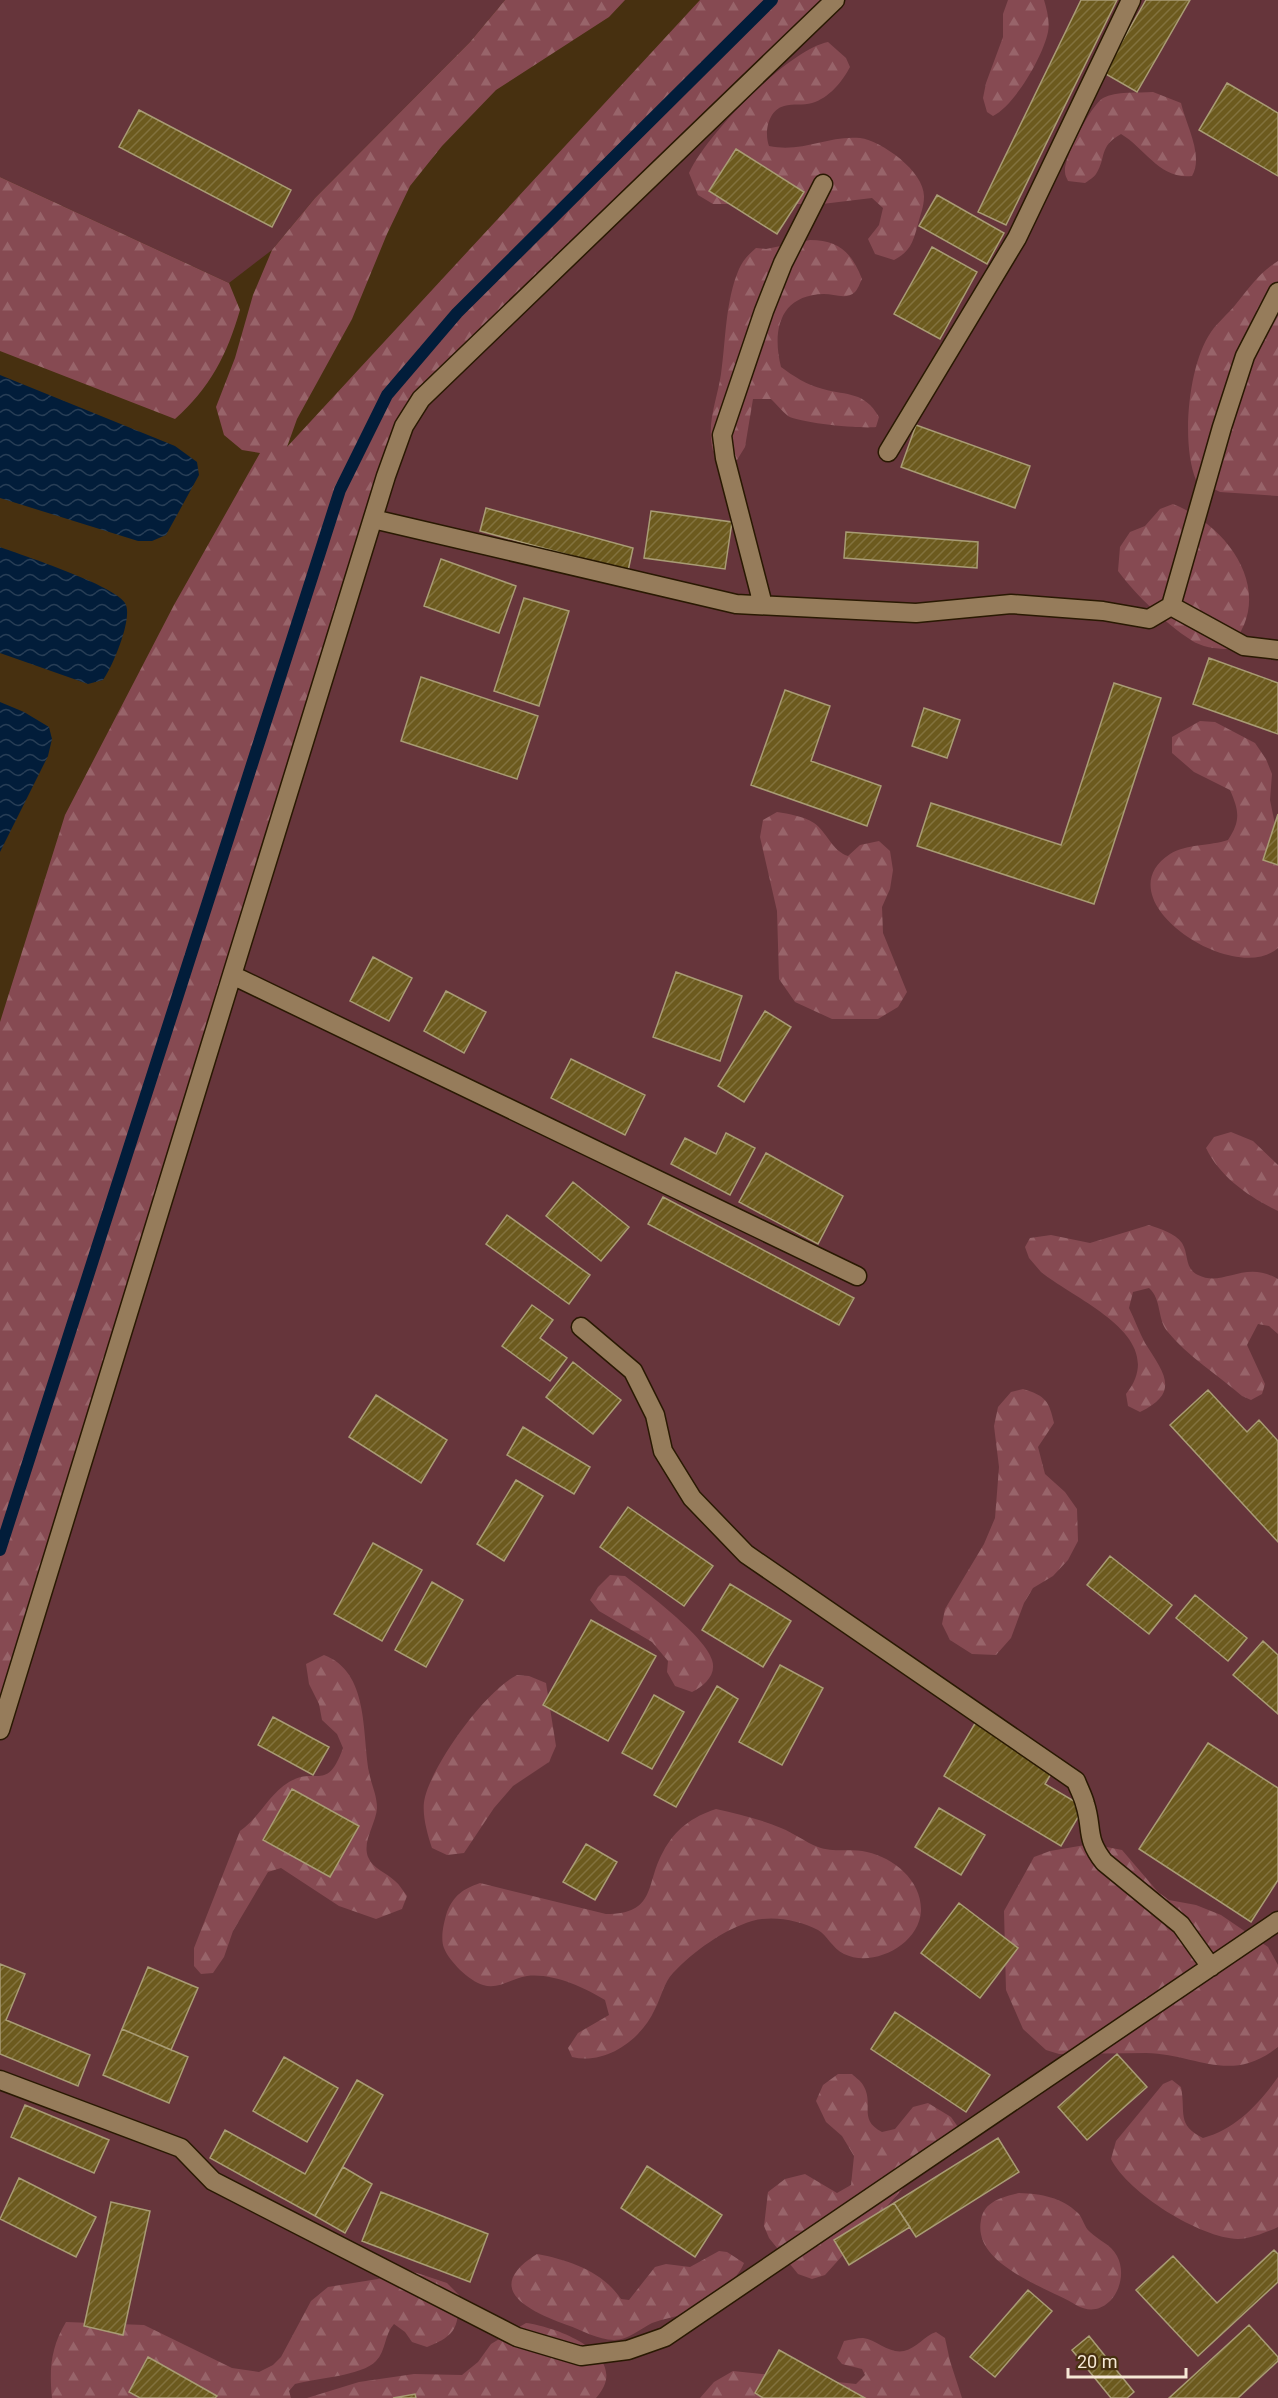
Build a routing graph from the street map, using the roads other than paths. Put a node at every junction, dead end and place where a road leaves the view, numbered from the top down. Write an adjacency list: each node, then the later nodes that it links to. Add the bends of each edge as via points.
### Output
1 (835, 0): 6 (lane, via 421,399 404,426)
2 (1131, 0): 5 (lane, via 1017,238)
3 (823, 184): 7 (lane, via 779,272 722,435)
4 (1278, 292): 8 (lane, via 1245,356)
5 (888, 452)
6 (373, 519): 7 (lane, via 736,604); 10 (lane)
7 (763, 605): 8 (lane, via 916,613 1011,604 1149,619)
8 (1171, 606): 9 (lane, via 1244,646)
9 (1278, 650)
10 (232, 975): 11 (lane); 13 (lane)
11 (857, 1276)
12 (581, 1327): 15 (lane, via 633,1371 655,1414 663,1451 692,1498 746,1554 1076,1781 1094,1850 1181,1925)
13 (0, 1730)
14 (1278, 1921): 15 (lane)
15 (1211, 1967): 16 (lane, via 665,2337 628,2350 581,2356 517,2337 213,2181 181,2148)
16 (0, 2080)

